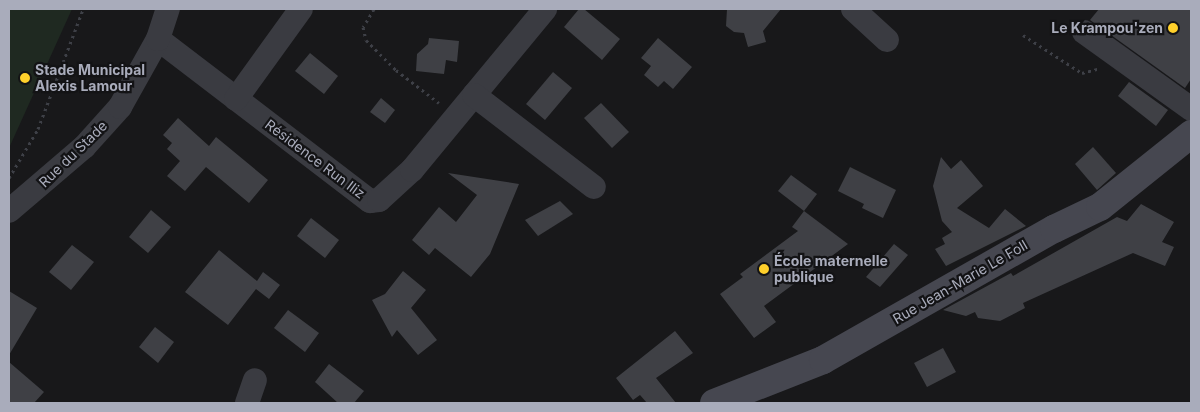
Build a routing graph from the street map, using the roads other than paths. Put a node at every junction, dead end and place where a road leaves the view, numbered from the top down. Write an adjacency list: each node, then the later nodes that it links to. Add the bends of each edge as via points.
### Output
1 (168, 9): 6 (street, Rue du Stade)
2 (301, 9): 9 (street)
3 (545, 9): 8 (street, Résidence Run Iliz)
4 (853, 9): 7 (street)
5 (1084, 32): 10 (street)
6 (158, 39): 9 (street, Résidence Run Iliz); 13 (street, Rue du Stade, via 120,107 84,148)
7 (887, 40)
8 (474, 95): 9 (street, Résidence Run Iliz, via 393,191 379,200 370,200); 12 (street)
9 (236, 99)
10 (1191, 109)
11 (1191, 134): 16 (main road, Rue Jean-Marie Le Foll, via 1100,207 1046,233 823,360)
12 (594, 187)
13 (9, 211)
14 (255, 380): 15 (street)
15 (246, 403)
16 (717, 403)

